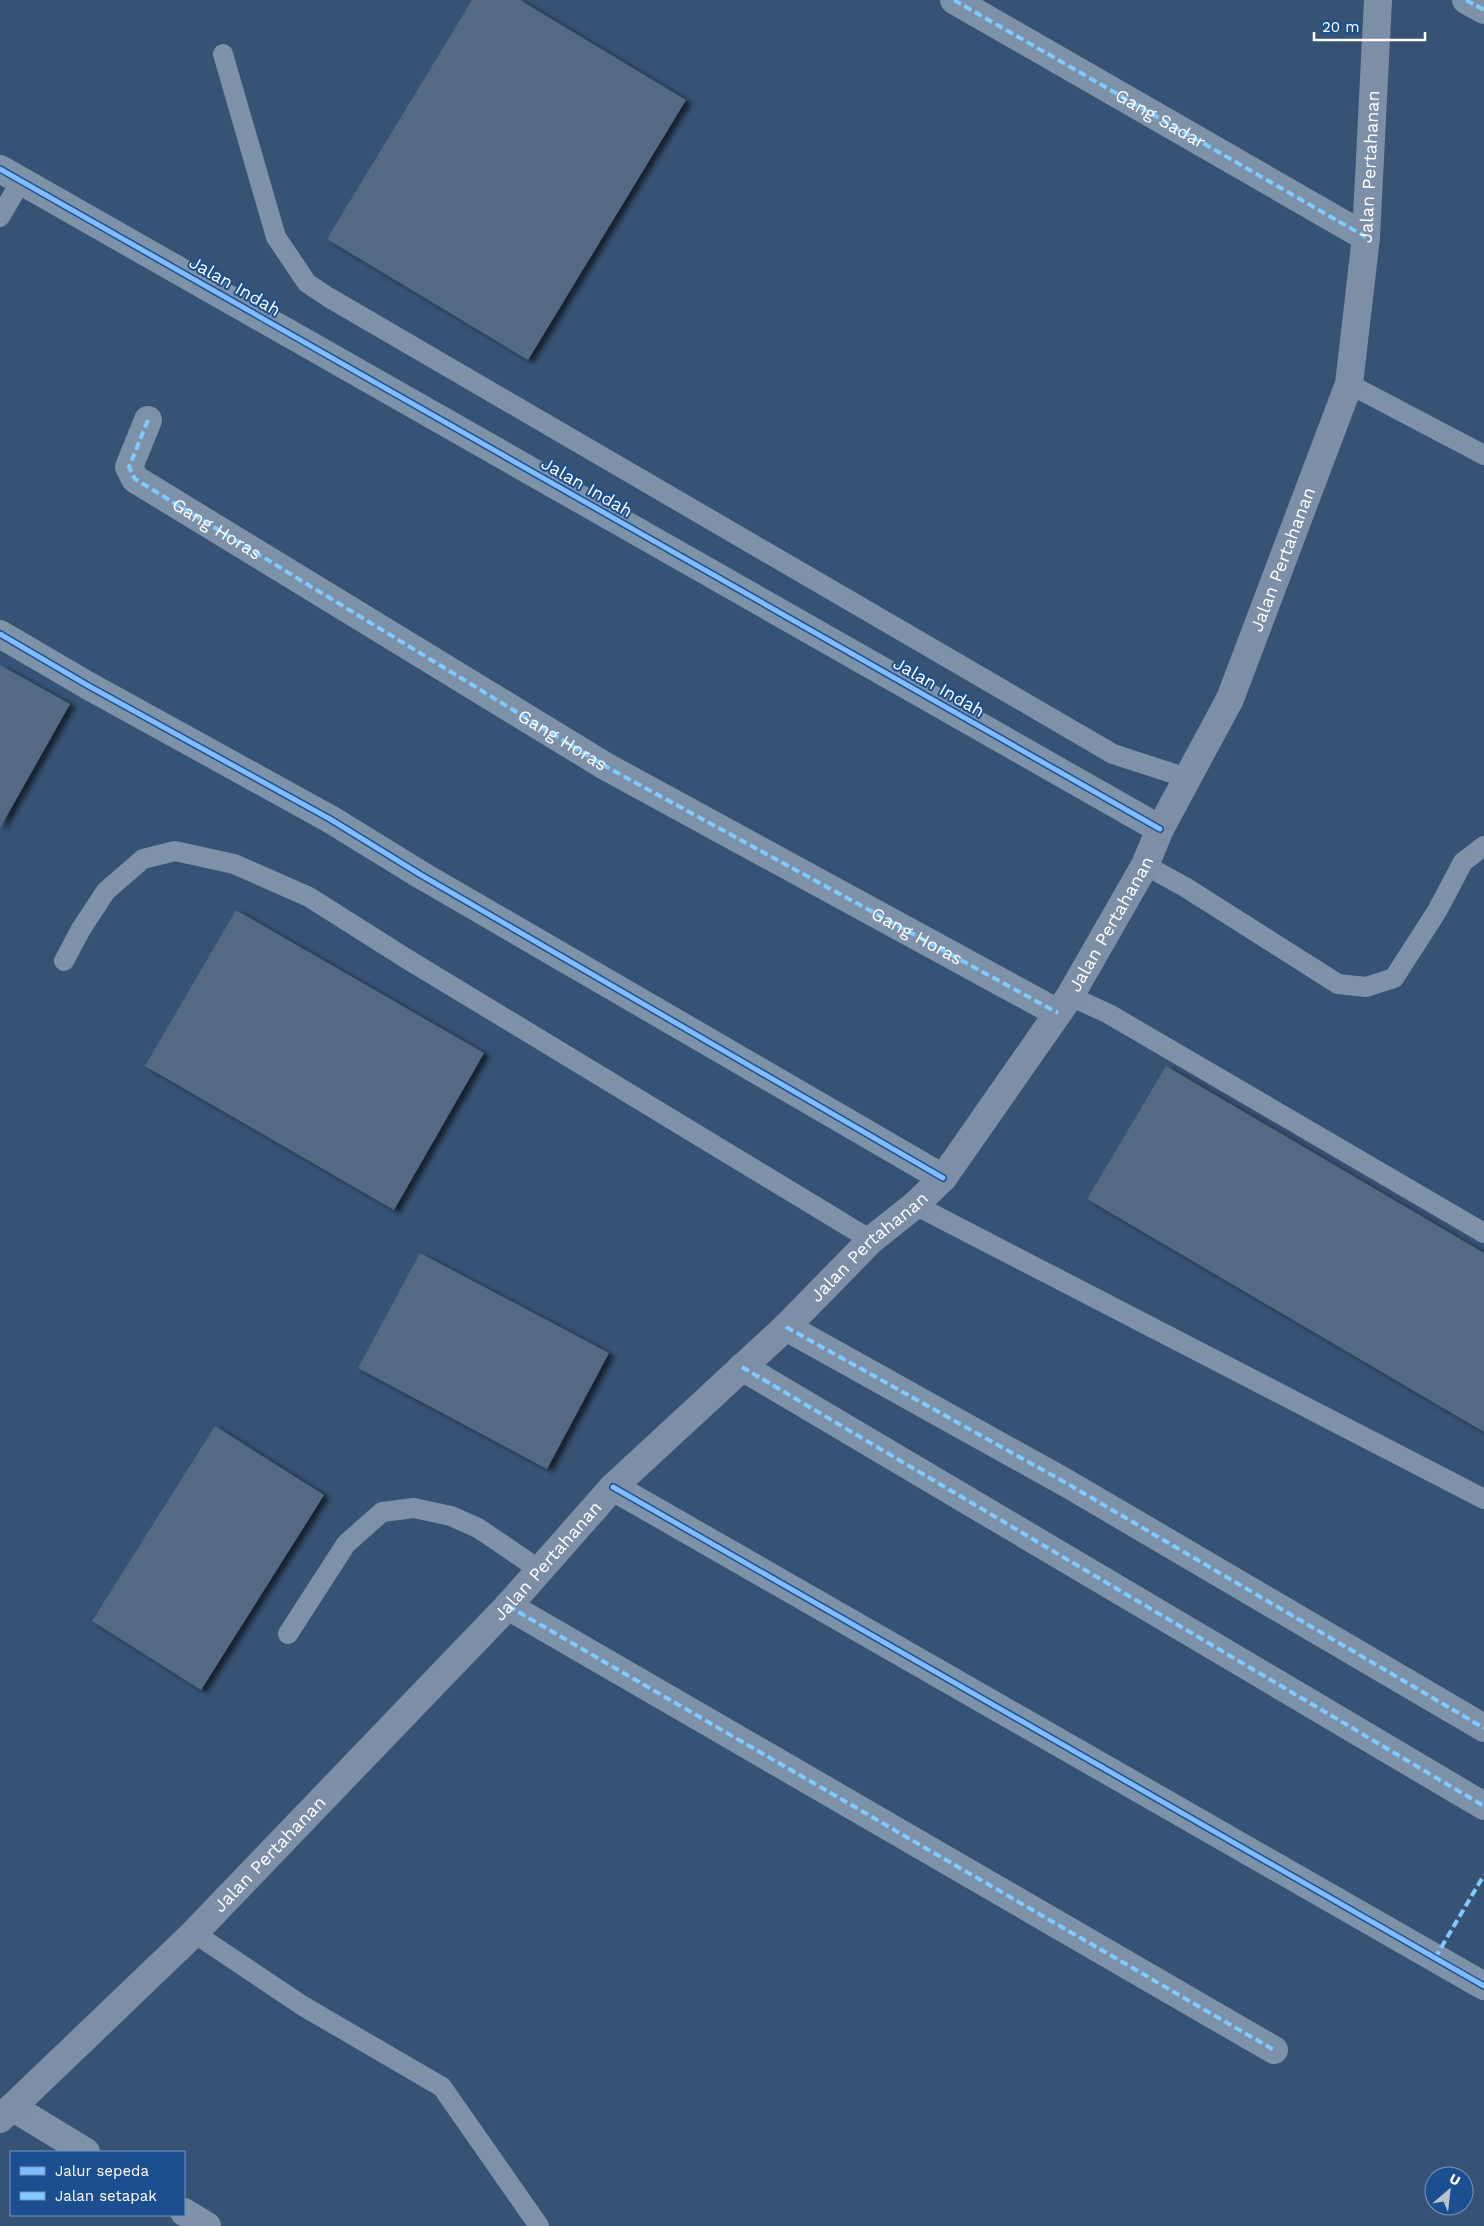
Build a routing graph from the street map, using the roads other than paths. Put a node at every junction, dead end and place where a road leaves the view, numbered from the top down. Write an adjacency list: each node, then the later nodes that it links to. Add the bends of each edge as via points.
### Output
1 (954, 0): 8 (street, Gang Sadar)
2 (1378, 0): 8 (main road, Jalan Pertahanan)
3 (1466, 0): 4 (street)
4 (1484, 10)
5 (223, 54): 13 (lane, via 276,237 307,283 1113,754)
6 (11, 175): 7 (lane); 14 (street, Jalan Indah)
7 (0, 217)
8 (1366, 237): 9 (main road, Jalan Pertahanan)
9 (1349, 384): 11 (lane); 13 (main road, Jalan Pertahanan, via 1230,699)
10 (148, 420): 18 (street, Gang Horas, via 129,467 136,479 605,766)
11 (1484, 455)
12 (0, 634): 19 (street, via 330,819)
13 (1187, 778): 14 (main road, Jalan Pertahanan)
14 (1160, 829): 16 (main road, Jalan Pertahanan)
15 (1484, 846): 16 (lane, via 1463,862 1437,911 1394,978 1366,988 1338,984)
16 (1145, 865): 18 (main road, Jalan Pertahanan)
17 (64, 961): 22 (lane, via 80,929 106,891 143,858 175,851 234,864 309,897)
18 (1064, 1005): 19 (main road, Jalan Pertahanan); 21 (lane, via 1109,1014)
19 (943, 1178): 20 (main road, Jalan Pertahanan)
20 (915, 1205): 22 (main road, Jalan Pertahanan); 26 (lane)
21 (1484, 1233)
22 (871, 1240): 23 (main road, Jalan Pertahanan)
23 (786, 1327): 24 (main road, Jalan Pertahanan); 30 (street, via 1068,1484)
24 (742, 1367): 25 (main road, Jalan Pertahanan); 31 (street)
25 (613, 1487): 27 (main road, Jalan Pertahanan); 33 (street)
26 (1484, 1499)
27 (540, 1570): 28 (main road, Jalan Pertahanan); 29 (lane, via 478,1528 451,1516 414,1508 382,1512 346,1544)
28 (508, 1606): 32 (main road, Jalan Pertahanan); 34 (street)
29 (288, 1634)
30 (1484, 1728)
31 (1484, 1806)
32 (194, 1933): 35 (main road, Jalan Pertahanan); 39 (lane, via 303,2006 442,2087)
33 (1484, 1986)
34 (1274, 2050)
35 (6, 2113): 36 (street)
36 (84, 2151)
37 (185, 2213): 38 (street)
38 (207, 2226)
39 (539, 2226)

